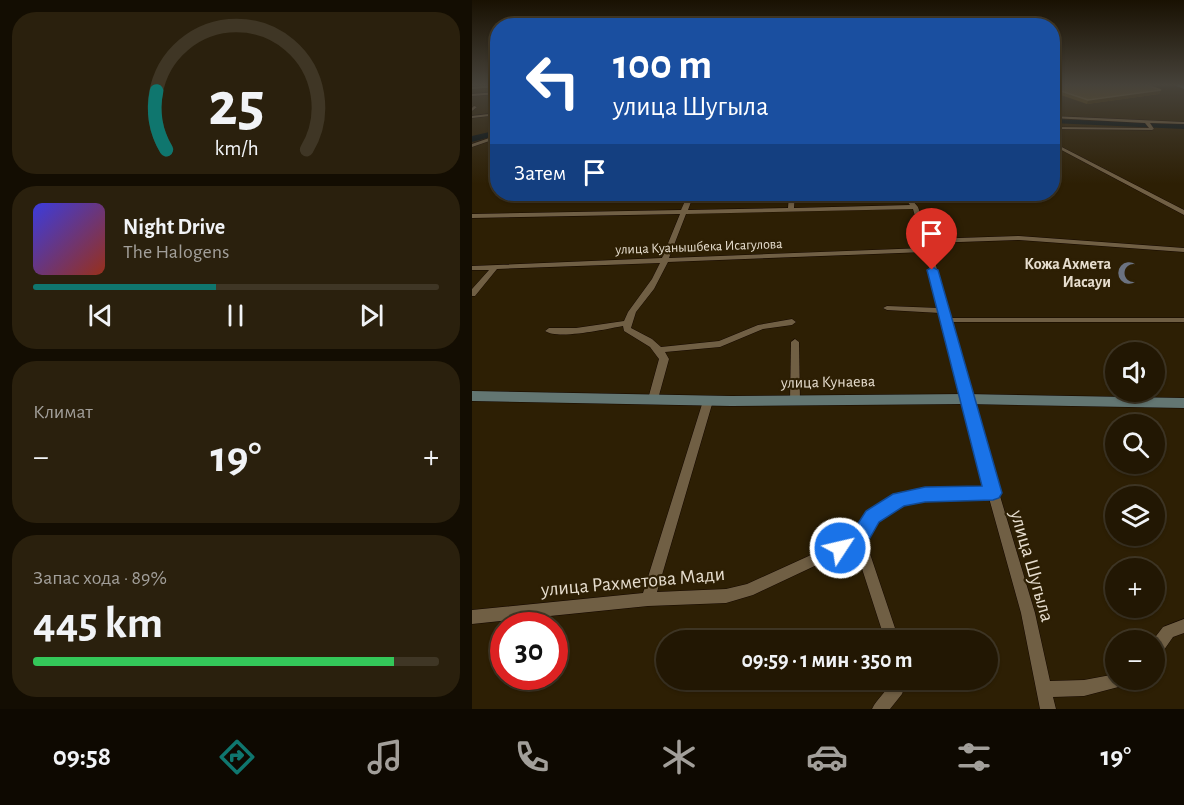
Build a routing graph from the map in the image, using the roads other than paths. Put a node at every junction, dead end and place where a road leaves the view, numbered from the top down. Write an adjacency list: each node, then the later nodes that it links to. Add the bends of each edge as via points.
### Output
1 (1060, 118): 3 (street)
2 (1183, 123): 3 (street)
3 (1150, 125): 4 (street, via 1135,131)
4 (1060, 128)
5 (490, 139): 6 (street)
6 (472, 146)
7 (1060, 147): 14 (street)
8 (688, 201): 13 (street)
9 (792, 201): 12 (street)
10 (910, 201): 11 (street, улица Шугыла)
11 (915, 207): 12 (street); 16 (street, улица Шугыла)
12 (791, 210): 13 (street)
13 (683, 212): 15 (street); 18 (street)
14 (1183, 213)
15 (472, 216)
16 (927, 246): 17 (street, улица Куанышбека Исагулова, via 1019,238); 18 (street, улица Куанышбека Исагулова); 23 (street, улица Шугыла)
17 (1183, 250)
18 (663, 260): 19 (street, улица Куанышбека Исагулова); 26 (street)
19 (495, 267): 20 (street, улица Куанышбека Исагулова); 21 (street)
20 (472, 268)
21 (472, 294)
22 (887, 308): 23 (street)
23 (944, 315): 24 (street); 32 (street, улица Шугыла)
24 (1183, 320)
25 (792, 322): 29 (street, via 761,327 720,344)
26 (628, 323): 27 (street); 29 (street, via 627,329)
27 (549, 331)
28 (795, 342): 34 (street)
29 (660, 350): 31 (street, via 664,359)
30 (472, 396): 31 (main road, улица Кунаева)
31 (653, 399): 33 (main road, улица Кунаева)
32 (966, 399): 34 (main road, улица Кунаева); 35 (main road, улица Кунаева); 36 (street, улица Шугыла)
33 (708, 401): 34 (main road, улица Кунаева); 38 (street)
34 (795, 401)
35 (1183, 403)
36 (993, 493): 37 (street, via 925,494 900,499 872,516); 44 (street, улица Шугыла, via 1028,613)
37 (859, 539): 38 (street, улица Рахметова Мади, via 748,590 726,596); 41 (street)
38 (649, 599): 39 (street, улица Рахметова Мади)
39 (472, 617)
40 (1183, 626): 42 (street)
41 (889, 630)
42 (1165, 636)
43 (1105, 683): 44 (street)
44 (1045, 689): 47 (street, улица Шугыла)
45 (896, 690): 46 (street)
46 (880, 709)
47 (1048, 709)

